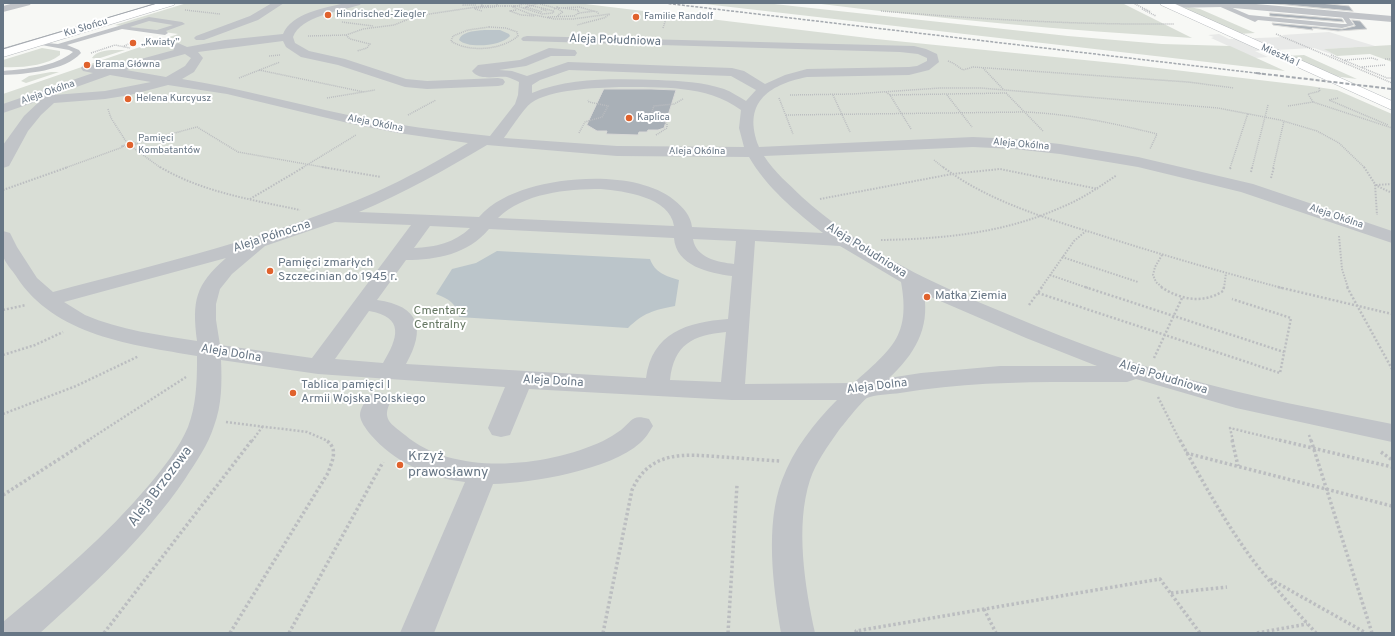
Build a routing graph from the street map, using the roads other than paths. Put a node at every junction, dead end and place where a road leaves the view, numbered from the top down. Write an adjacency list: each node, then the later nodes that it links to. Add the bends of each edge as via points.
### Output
1 (26, 3): 9 (street)
2 (138, 3): 20 (main road, Ku Słońcu)
3 (170, 3): 21 (main road, Ku Słońcu)
4 (279, 3): 24 (street, via 254,18)
5 (356, 3): 18 (street, via 309,17 292,27)
6 (1167, 4): 7 (street, Mieszka I); 37 (main road, Mieszka I)
7 (1195, 4): 8 (street, Mieszka I); 15 (main road, Mieszka I)
8 (1218, 4): 10 (street, Mieszka I); 11 (lane)
9 (3, 9)
10 (1344, 15): 11 (lane, via 1351,25); 12 (street, Mieszka I)
11 (1249, 17): 13 (lane)
12 (1392, 19)
13 (1266, 25)
14 (121, 27): 16 (lane); 16 (lane, via 149,19 182,24); 22 (lane)
15 (1256, 30)
16 (157, 32): 17 (lane)
17 (171, 34)
18 (287, 37): 24 (street); 32 (street, via 290,45 301,53 333,60 405,83 427,85)
19 (527, 39): 23 (street)
20 (3, 43)
21 (38, 43): 22 (lane); 25 (main road, Ku Słońcu)
22 (58, 46): 27 (lane, via 77,51 71,57)
23 (554, 46): 26 (street); 32 (street, via 522,63 482,68 478,71 517,75); 33 (street, Aleja Południowa, via 888,48 927,54 933,59 929,65 904,72 799,74 784,79)
24 (182, 48): 29 (street); 31 (street, via 193,53 197,58 195,64)
25 (3, 53)
26 (579, 53)
27 (57, 63): 28 (lane); 30 (lane)
28 (81, 67): 29 (street)
29 (111, 71): 31 (street, Aleja Okólna); 34 (street, Aleja Okólna)
30 (3, 73)
31 (166, 80): 35 (street, via 134,91 105,96); 40 (street, Aleja Okólna, via 244,94 374,124)
32 (527, 81): 33 (street, via 568,66 719,71 740,74); 36 (street, via 524,86)
33 (767, 93): 39 (street, via 752,102)
34 (36, 97): 35 (street); 38 (street, Aleja Okólna)
35 (51, 99): 42 (street, via 17,137)
36 (524, 100): 39 (street, via 563,87 594,83 688,86 720,92); 40 (street, via 518,110)
37 (1392, 106)
38 (3, 109)
39 (748, 109): 41 (street, Aleja Południowa, via 746,129)
40 (488, 141): 41 (street, Aleja Okólna, via 647,152); 43 (street, Aleja Północna, via 410,183)
41 (752, 152): 48 (street, Aleja Okólna, via 989,142 1060,149 1139,162 1246,188); 50 (street, Aleja Południowa, via 798,203)
42 (3, 163)
43 (333, 216): 44 (street); 51 (street, Aleja Północna)
44 (424, 222): 45 (street); 52 (street)
45 (482, 224): 46 (street); 46 (street, via 500,208 532,193 562,186 601,184 638,190 662,200 680,217); 52 (street, via 471,237 453,247 428,253)
46 (684, 234): 47 (street); 53 (street, via 686,248 693,257 719,268)
47 (746, 237): 50 (street); 53 (street)
48 (1392, 237)
49 (3, 238): 55 (street, Aleja Dolna, via 26,277)
50 (844, 240): 54 (street, Aleja Południowa)
51 (257, 242): 55 (street, Aleja Północna); 58 (street, Aleja Brzozowa, via 218,277 205,301)
52 (400, 254): 56 (street)
53 (743, 271): 57 (street)
54 (912, 280): 60 (street, Aleja Południowa, via 1016,326); 63 (street, via 915,316 906,343 884,372)
55 (48, 300): 58 (street, Aleja Dolna, via 64,312 85,322)
56 (363, 304): 59 (street); 62 (street, via 389,309 406,322 404,348)
57 (738, 325): 64 (street); 65 (street, via 708,327 687,334 676,341 668,349 661,363)
58 (209, 357): 59 (street, Aleja Dolna); 69 (street, Aleja Brzozowa, via 204,419 186,456 129,530)
59 (318, 366): 62 (street, Aleja Dolna)
60 (1146, 374): 63 (street, Aleja Dolna, via 1000,374 921,381); 67 (street, Aleja Południowa, via 1206,391)
61 (520, 380): 62 (street, Aleja Dolna); 65 (street, Aleja Dolna); 66 (street)
62 (387, 382): 68 (street, via 372,412 373,419 386,434 414,456 440,467)
63 (860, 391): 64 (street, Aleja Dolna); 71 (street, via 821,436 804,463 792,497 786,559)
64 (732, 392): 65 (street, Aleja Dolna)
65 (647, 401): 68 (street, via 632,437 604,452 562,466 520,473)
66 (501, 428)
67 (1392, 433)
68 (483, 473): 70 (street)
69 (15, 633)
70 (417, 633)
71 (798, 633)

